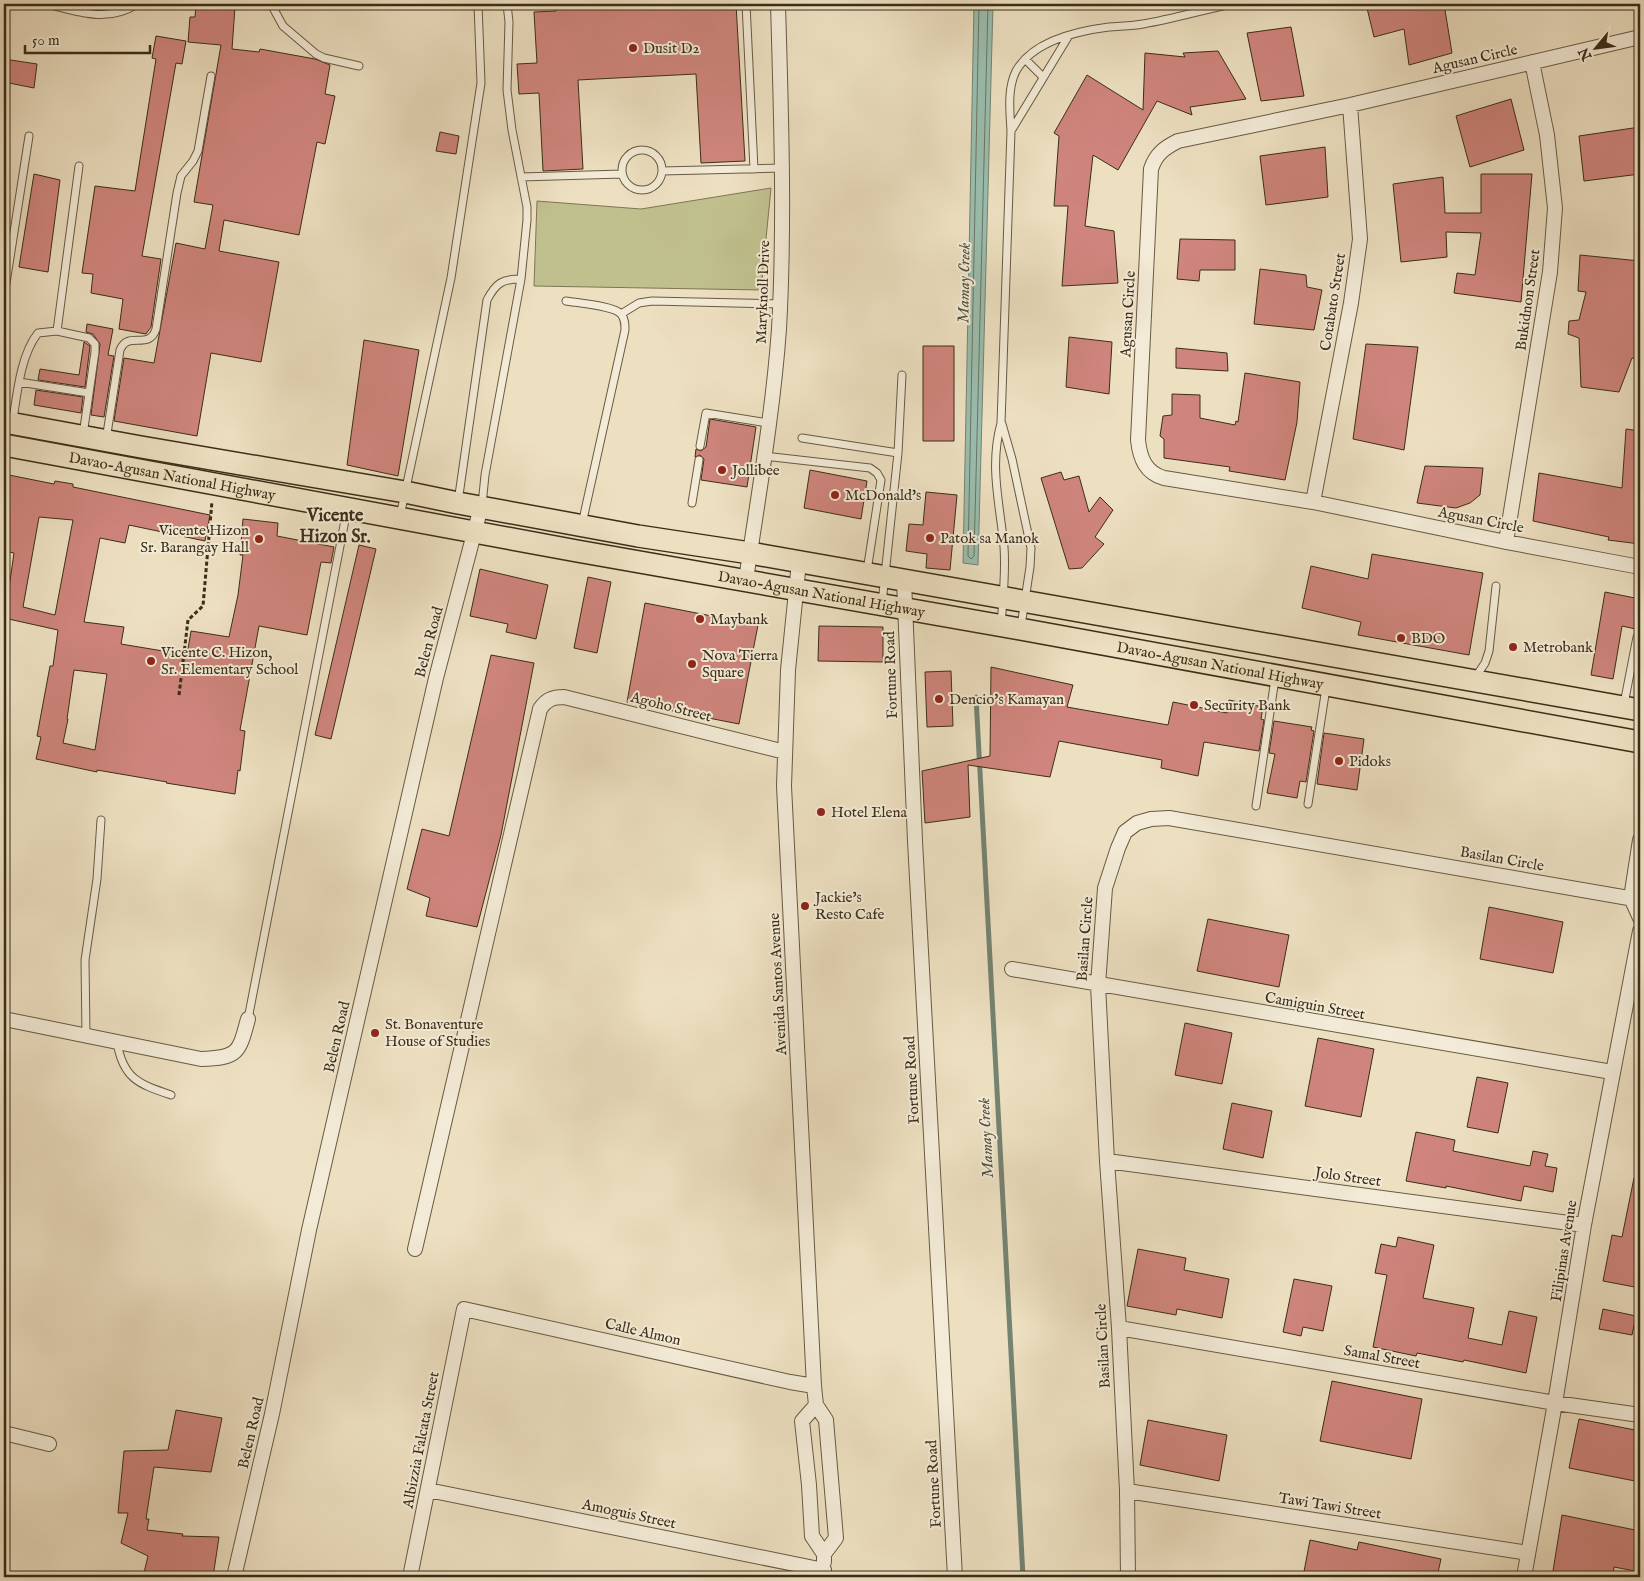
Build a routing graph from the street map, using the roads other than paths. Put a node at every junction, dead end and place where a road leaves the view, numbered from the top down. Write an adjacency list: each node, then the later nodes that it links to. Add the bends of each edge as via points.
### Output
1 (47, 4): 2 (lane, via 97,16)
2 (137, 4)
3 (271, 4): 13 (lane, via 283,26 316,54)
4 (478, 4): 45 (lane, via 481,83 451,278)
5 (507, 4): 24 (lane, via 507,90)
6 (746, 4): 21 (lane)
7 (778, 4): 20 (street, Maryknoll Drive)
8 (1230, 4): 9 (lane, via 1141,25)
9 (1068, 36): 11 (lane, via 1035,50); 15 (lane)
10 (1640, 37): 12 (street, Agusan Circle)
11 (1025, 59): 15 (lane); 17 (lane, via 1016,72 1011,89)
12 (1532, 62): 16 (street, Agusan Circle); 55 (street, Bukidnon Street, via 1547,135 1555,208 1550,272)
13 (358, 66)
14 (211, 76): 39 (lane, via 198,151 181,176 177,193 156,329 150,338 122,344)
15 (1043, 77): 17 (lane)
16 (1350, 105): 46 (street, Cotabato Street, via 1360,239 1352,303); 46 (street, Agusan Circle, via 1178,141 1161,151 1151,169 1138,440 1145,466 1156,476 1164,478)
17 (1011, 131): 36 (lane)
18 (29, 136): 26 (lane)
19 (80, 166): 30 (lane)
20 (783, 168): 21 (lane); 28 (street, Maryknoll Drive)
21 (754, 169): 22 (lane)
22 (662, 171): 23 (lane, via 652,187 640,190 628,185); 23 (lane, via 655,154 640,149 626,156)
23 (622, 174): 24 (lane)
24 (521, 177): 25 (lane, via 527,220)
25 (521, 279): 47 (lane, via 500,283 487,300); 50 (lane)
26 (4, 296)
27 (566, 301): 29 (lane)
28 (780, 304): 29 (lane, via 652,301 639,303); 35 (street, Maryknoll Drive)
29 (621, 314): 52 (lane, via 625,330)
30 (57, 331): 32 (lane, via 38,333 30,343); 33 (lane, via 88,338 95,344)
31 (902, 375): 42 (lane)
32 (19, 382): 33 (lane); 34 (lane)
33 (89, 393): 37 (lane)
34 (8, 422): 37 (main road, Davao-Agusan National Highway)
35 (768, 423): 41 (lane, via 706,413); 43 (street, Maryknoll Drive)
36 (1001, 423): 64 (lane, via 995,461 1004,546); 65 (lane, via 1031,548)
37 (83, 436): 39 (main road, Davao-Agusan National Highway)
38 (802, 438): 42 (lane)
39 (106, 440): 45 (main road, Davao-Agusan National Highway)
40 (4, 445): 49 (main road, Davao-Agusan National Highway)
41 (700, 446)
42 (898, 454): 60 (lane)
43 (764, 456): 56 (street, Maryknoll Drive); 60 (lane, via 870,468 878,473 881,480)
44 (699, 460): 48 (lane)
45 (405, 492): 47 (main road, Davao-Agusan National Highway); 51 (lane)
46 (1312, 502): 55 (street, Agusan Circle)
47 (458, 503): 50 (main road, Davao-Agusan National Highway)
48 (692, 503)
49 (347, 507): 51 (main road, Davao-Agusan National Highway); 87 (lane)
50 (482, 507): 52 (main road, Davao-Agusan National Highway); 53 (street, Belen Road)
51 (400, 517): 53 (main road, Davao-Agusan National Highway)
52 (582, 525): 54 (main road, Davao-Agusan National Highway)
53 (475, 531): 57 (main road, Davao-Agusan National Highway); 109 (street, Belen Road, via 431,697 309,1230 272,1414)
54 (638, 536): 56 (main road, Davao-Agusan National Highway); 57 (main road)
55 (1506, 542): 59 (street, Agusan Circle)
56 (750, 553): 58 (main road, Davao-Agusan National Highway); 61 (street, Maryknoll Drive)
57 (634, 561): 61 (main road, Davao-Agusan National Highway)
58 (799, 562): 60 (main road, Davao-Agusan National Highway); 63 (street, Avenida Santos Avenue)
59 (1640, 566)
60 (885, 578): 64 (main road, Davao-Agusan National Highway); 66 (lane); 67 (street, Fortune Road)
61 (746, 580): 63 (main road, Davao-Agusan National Highway)
62 (1496, 586): 72 (lane, via 1489,651)
63 (796, 589): 66 (main road, Davao-Agusan National Highway); 77 (street, Avenida Santos Avenue)
64 (1003, 598): 65 (main road, Davao-Agusan National Highway); 68 (lane)
65 (1024, 602): 68 (lane); 70 (main road, Davao-Agusan National Highway)
66 (882, 604): 67 (main road, Davao-Agusan National Highway)
67 (905, 608): 68 (main road, Davao-Agusan National Highway); 111 (street, Fortune Road)
68 (1011, 627): 71 (main road, Davao-Agusan National Highway)
69 (1636, 637): 75 (lane)
70 (1417, 670): 72 (main road, Davao-Agusan National Highway); 74 (main road)
71 (1276, 676): 73 (main road, Davao-Agusan National Highway); 79 (lane)
72 (1474, 680): 75 (main road, Davao-Agusan National Highway)
73 (1326, 685): 74 (main road, Davao-Agusan National Highway); 78 (lane)
74 (1412, 701): 76 (main road, Davao-Agusan National Highway)
75 (1632, 709)
76 (1640, 742)
77 (784, 752): 95 (street, Agoho Street, via 564,697 549,699 540,709); 98 (street, Avenida Santos Avenue)
78 (1308, 804)
79 (1256, 806)
80 (101, 820): 89 (lane, via 85,960)
81 (1640, 840): 82 (street)
82 (1636, 899): 83 (street); 86 (street, Basilan Circle, via 1169,818 1151,819 1137,823 1125,832 1112,863 1105,888)
83 (1640, 918)
84 (1640, 931): 91 (street, Filipinas Avenue)
85 (1012, 969): 86 (street, Camiguin Street)
86 (1098, 985): 91 (street, Camiguin Street); 93 (street, Basilan Circle)
87 (248, 1019): 90 (street, via 241,1044 223,1058 201,1059)
88 (4, 1020): 89 (street)
89 (86, 1036): 90 (street)
90 (117, 1042): 92 (lane, via 128,1073 146,1086)
91 (1612, 1072): 94 (street, Filipinas Avenue)
92 (171, 1095)
93 (1107, 1161): 94 (street, Jolo Street); 97 (street, Basilan Circle)
94 (1584, 1225): 99 (street, Filipinas Avenue)
95 (415, 1249)
96 (464, 1309): 98 (street, Calle Almon); 104 (street, Albizzia Falcata Street)
97 (1119, 1328): 99 (street, Samal Street); 105 (street, Basilan Circle)
98 (814, 1386): 100 (street, Avenida Santos Avenue)
99 (1555, 1403): 101 (street, Samal Street); 106 (street, Filipinas Avenue)
100 (816, 1405): 107 (street, Avenida Santos Avenue, via 826,1420 836,1538); 107 (street, Avenida Santos Avenue, via 802,1421 812,1536)
101 (1640, 1414)
102 (4, 1434): 103 (street)
103 (49, 1444)
104 (428, 1490): 108 (street, Amoguis Street); 110 (street, Albizzia Falcata Street)
105 (1127, 1490): 106 (street, Tawi Tawi Street); 112 (street, Basilan Circle)
106 (1528, 1553): 113 (street, Filipinas Avenue)
107 (824, 1554): 108 (street, Avenida Santos Avenue)
108 (824, 1574)
109 (234, 1577)
110 (410, 1577)
111 (955, 1577)
112 (1128, 1577)
113 (1524, 1577)

